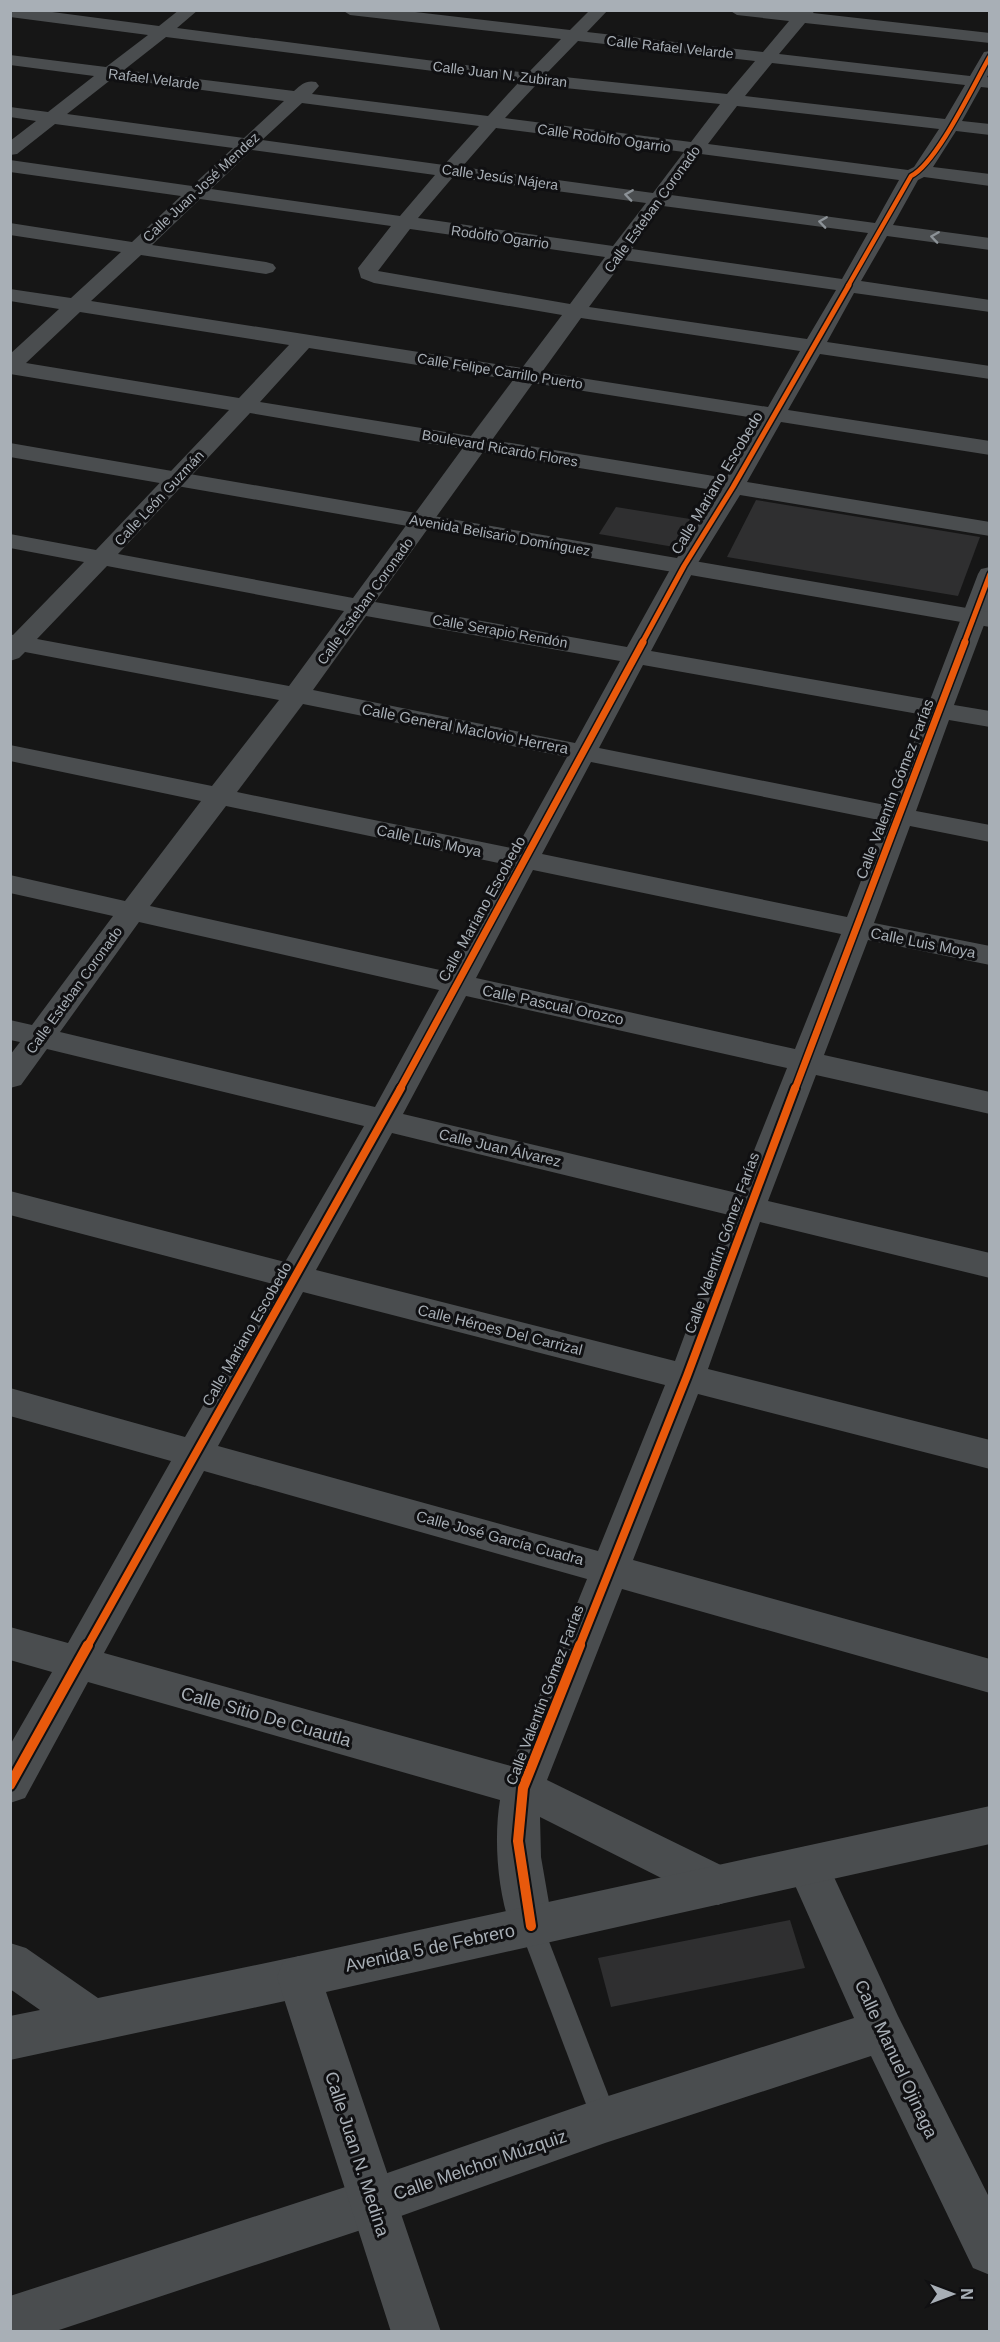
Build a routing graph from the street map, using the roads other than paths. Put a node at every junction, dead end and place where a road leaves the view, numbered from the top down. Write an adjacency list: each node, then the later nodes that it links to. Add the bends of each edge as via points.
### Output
1 (190, 10): 8 (street)
2 (350, 10): 6 (street, Calle Rafael Velarde)
3 (600, 10): 9 (street)
4 (737, 10): 7 (street)
5 (10, 12): 8 (street, Calle Juan N. Zubiran)
6 (391, 13): 9 (street, Calle Rafael Velarde); 11 (street, Calle Juan José Mendez)
7 (804, 14): 10 (street); 13 (street, Calle Esteban Coronado)
8 (163, 32): 11 (street, Calle Juan N. Zubiran); 15 (street)
9 (573, 37): 13 (street, Calle Rafael Velarde); 16 (street)
10 (990, 38)
11 (345, 55): 16 (street, Calle Juan N. Zubiran); 18 (street, Calle Juan José Mendez)
12 (990, 56): 17 (street, Calle Mariano Escobedo)
13 (765, 58): 17 (street, Calle Rafael Velarde); 19 (street, Calle Esteban Coronado)
14 (10, 60): 15 (street, Rafael Velarde)
15 (109, 73): 18 (street, Rafael Velarde); 21 (street)
16 (533, 79): 19 (street, Calle Juan N. Zubiran); 22 (street)
17 (983, 82): 23 (street, Calle Mariano Escobedo)
18 (298, 97): 22 (street, Calle Rodolfo Ogarrio); 25 (street, Calle Juan José Mendez)
19 (732, 100): 23 (street, Calle Juan N. Zubiran); 27 (street, Calle Esteban Coronado)
20 (10, 112): 21 (street, Calle Jesús Nájera)
21 (51, 118): 25 (street, Calle Jesús Nájera); 26 (street)
22 (493, 123): 27 (street, Calle Rodolfo Ogarrio); 29 (street)
23 (951, 125): 24 (street, Calle Juan N. Zubiran); 30 (street, Calle Mariano Escobedo)
24 (990, 130)
25 (249, 143): 29 (street, Calle Jesús Nájera); 32 (street, Calle Juan José Mendez)
26 (10, 150)
27 (696, 150): 30 (street, Calle Rodolfo Ogarrio); 33 (street, Calle Esteban Coronado)
28 (10, 166): 32 (street, Rodolfo Ogarrio)
29 (451, 171): 33 (street, Calle Jesús Nájera, one-way to 29); 34 (street)
30 (916, 173): 31 (street, Calle Rodolfo Ogarrio); 36 (street, Calle Mariano Escobedo)
31 (990, 180)
32 (195, 194): 34 (street, Rodolfo Ogarrio); 38 (street, Calle Juan José Mendez)
33 (660, 200): 36 (street, Calle Jesús Nájera, one-way to 33); 39 (street, Calle Esteban Coronado)
34 (404, 223): 39 (street, Rodolfo Ogarrio); 45 (street, via 368,268 368,274)
35 (10, 228): 38 (street)
36 (881, 229): 37 (street, Calle Jesús Nájera, one-way to 36); 41 (street, Calle Mariano Escobedo)
37 (990, 244)
38 (136, 248): 40 (street); 43 (street, Calle Juan José Mendez)
39 (618, 254): 41 (street, Rodolfo Ogarrio); 45 (street, Calle Esteban Coronado)
40 (266, 268)
41 (848, 286): 44 (street, Rodolfo Ogarrio); 47 (street, Calle Mariano Escobedo)
42 (10, 295): 43 (street, Calle Felipe Carrillo Puerto)
43 (75, 305): 46 (street, Calle Felipe Carrillo Puerto); 48 (street, Calle Juan José Mendez)
44 (990, 306)
45 (577, 311): 47 (street); 50 (street, Calle Esteban Coronado)
46 (304, 341): 50 (street, Calle Felipe Carrillo Puerto); 51 (street, Calle León Guzmán)
47 (813, 347): 49 (street); 52 (street, Calle Mariano Escobedo)
48 (10, 366): 51 (street, Boulevard Ricardo Flores)
49 (990, 373)
50 (529, 375): 52 (street, Calle Felipe Carrillo Puerto); 53 (street, Calle Esteban Coronado)
51 (245, 406): 53 (street, Boulevard Ricardo Flores); 56 (street, Calle León Guzmán)
52 (775, 413): 54 (street, Calle Felipe Carrillo Puerto); 57 (street, Calle Mariano Escobedo)
53 (477, 444): 57 (street, Boulevard Ricardo Flores); 58 (street, Calle Esteban Coronado)
54 (990, 448)
55 (10, 450): 56 (street, Avenida Belisario Domínguez)
56 (177, 480): 58 (street, Avenida Belisario Domínguez); 61 (street, Calle León Guzmán)
57 (733, 487): 59 (street, Boulevard Ricardo Flores); 62 (street, Calle Mariano Escobedo)
58 (422, 522): 62 (street, Avenida Belisario Domínguez); 64 (street, Calle Esteban Coronado)
59 (990, 529)
60 (10, 542): 61 (street, Calle Serapio Rendón)
61 (102, 558): 64 (street, Calle Serapio Rendón); 66 (street, Calle León Guzmán)
62 (684, 566): 65 (street, Avenida Belisario Domínguez); 67 (street, Calle Mariano Escobedo)
63 (990, 574): 65 (street, Calle Valentín Gómez Farías)
64 (360, 607): 67 (street, Calle Serapio Rendón); 68 (street, Calle Esteban Coronado)
65 (981, 619): 69 (street, Calle Valentín Gómez Farías)
66 (14, 646): 68 (street, Calle General Maclovio Herrera)
67 (635, 655): 69 (street, Calle Serapio Rendón); 72 (street, Calle Mariano Escobedo)
68 (296, 695): 72 (street, Calle General Maclovio Herrera); 73 (street, Calle Esteban Coronado)
69 (940, 710): 70 (street, Calle Serapio Rendón); 74 (street, Calle Valentín Gómez Farías)
70 (990, 719)
71 (10, 753): 73 (street, Calle Luis Moya)
72 (584, 753): 74 (street, Calle General Maclovio Herrera); 76 (street, Calle Mariano Escobedo)
73 (219, 798): 76 (street, Calle Luis Moya); 78 (street, Calle Esteban Coronado)
74 (899, 816): 75 (street, Calle General Maclovio Herrera); 79 (street, Calle Valentín Gómez Farías)
75 (990, 834)
76 (524, 860): 79 (street, Calle Luis Moya); 81 (street, Calle Mariano Escobedo)
77 (10, 884): 78 (street, Calle Pascual Orozco)
78 (131, 912): 81 (street, Calle Pascual Orozco); 82 (street, Calle Esteban Coronado)
79 (857, 930): 80 (street, Calle Luis Moya); 83 (street, Calle Valentín Gómez Farías)
80 (990, 956)
81 (455, 983): 83 (street, Calle Pascual Orozco); 86 (street, Calle Mariano Escobedo)
82 (25, 1034): 84 (street, Calle Esteban Coronado); 86 (street, Calle Juan Álvarez)
83 (806, 1061): 85 (street, Calle Pascual Orozco); 88 (street, Calle Valentín Gómez Farías)
84 (10, 1078)
85 (990, 1103)
86 (383, 1121): 88 (street, Calle Juan Álvarez); 90 (street, Calle Mariano Escobedo)
87 (10, 1203): 90 (street, Calle Héroes Del Carrizal)
88 (749, 1206): 89 (street, Calle Juan Álvarez); 91 (street, Calle Valentín Gómez Farías)
89 (990, 1266)
90 (294, 1279): 91 (street, Calle Héroes Del Carrizal); 93 (street, Calle Mariano Escobedo)
91 (687, 1376): 94 (street, Calle Héroes Del Carrizal); 95 (street, Calle Valentín Gómez Farías)
92 (10, 1402): 93 (street, Calle José García Cuadra)
93 (194, 1454): 95 (street, Calle José García Cuadra); 97 (street, Calle Mariano Escobedo)
94 (990, 1455)
95 (609, 1568): 98 (street, Calle José García Cuadra); 100 (street, Calle Valentín Gómez Farías)
96 (10, 1643): 97 (street, Calle Sitio De Cuautla)
97 (78, 1664): 99 (street, Calle Mariano Escobedo); 100 (street, Calle Sitio De Cuautla)
98 (990, 1676)
99 (10, 1785)
100 (523, 1788): 103 (street, Calle Sitio De Cuautla); 104 (street, Calle Valentín Gómez Farías, via 516,1843)
101 (990, 1826): 102 (street, Avenida 5 de Febrero)
102 (807, 1865): 103 (street, Avenida 5 de Febrero); 108 (street, Calle Manuel Ojinaga)
103 (718, 1885): 104 (street, Avenida 5 de Febrero)
104 (531, 1926): 106 (street, Avenida 5 de Febrero); 110 (lane, Calle Valentín Gómez Farías)
105 (10, 1963): 107 (street)
106 (299, 1977): 107 (street, Avenida 5 de Febrero); 111 (street, Calle Juan N. Medina)
107 (93, 2021): 109 (street, Avenida 5 de Febrero)
108 (882, 2031): 110 (street, Calle Melchor Múzquiz); 112 (street, Calle Manuel Ojinaga)
109 (10, 2038)
110 (605, 2120): 111 (street, Calle Melchor Múzquiz)
111 (373, 2202): 113 (street, Calle Melchor Múzquiz); 114 (street, Calle Juan N. Medina)
112 (990, 2250)
113 (10, 2321)
114 (416, 2331)

